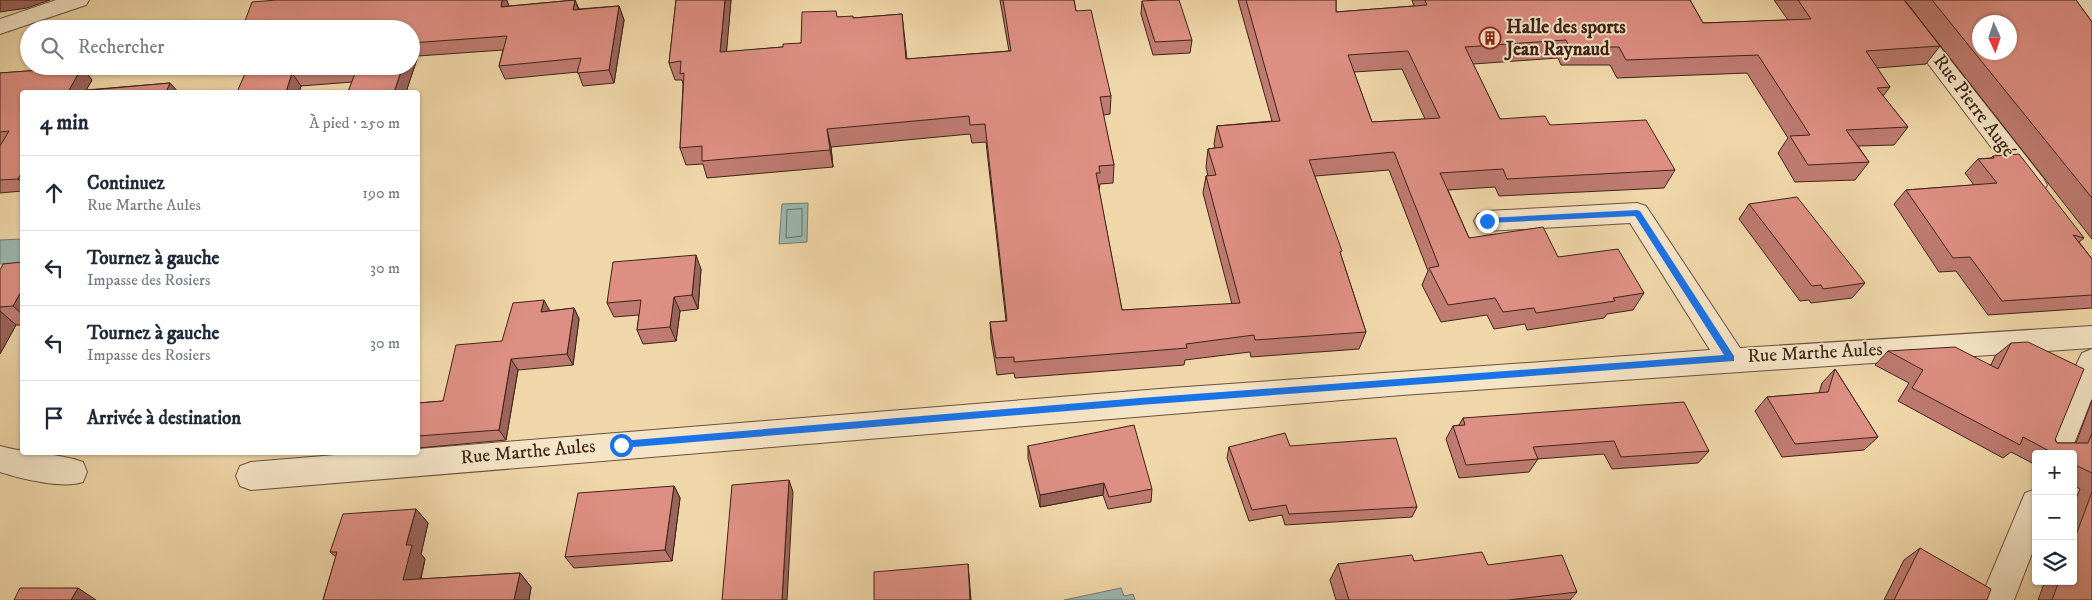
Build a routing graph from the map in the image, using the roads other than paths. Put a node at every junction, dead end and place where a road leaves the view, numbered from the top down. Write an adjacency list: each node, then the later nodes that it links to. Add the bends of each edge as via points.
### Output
1 (78, 0): 4 (street)
2 (1891, 0): 8 (street, Rue Pierre Augé)
3 (2086, 0): 6 (street)
4 (20, 20)
5 (20, 20): 7 (street)
6 (2092, 20)
7 (0, 27)
8 (2050, 207)
9 (1487, 221): 11 (street, via 1637,213)
10 (2092, 337): 11 (street, Rue Marthe Aules)
11 (1731, 358): 16 (street, Rue Marthe Aules, via 1130,402)
12 (2092, 361): 13 (street)
13 (2057, 450)
14 (0, 459): 15 (street)
15 (72, 472)
16 (251, 476)
17 (2032, 513): 18 (street)
18 (1997, 600)

